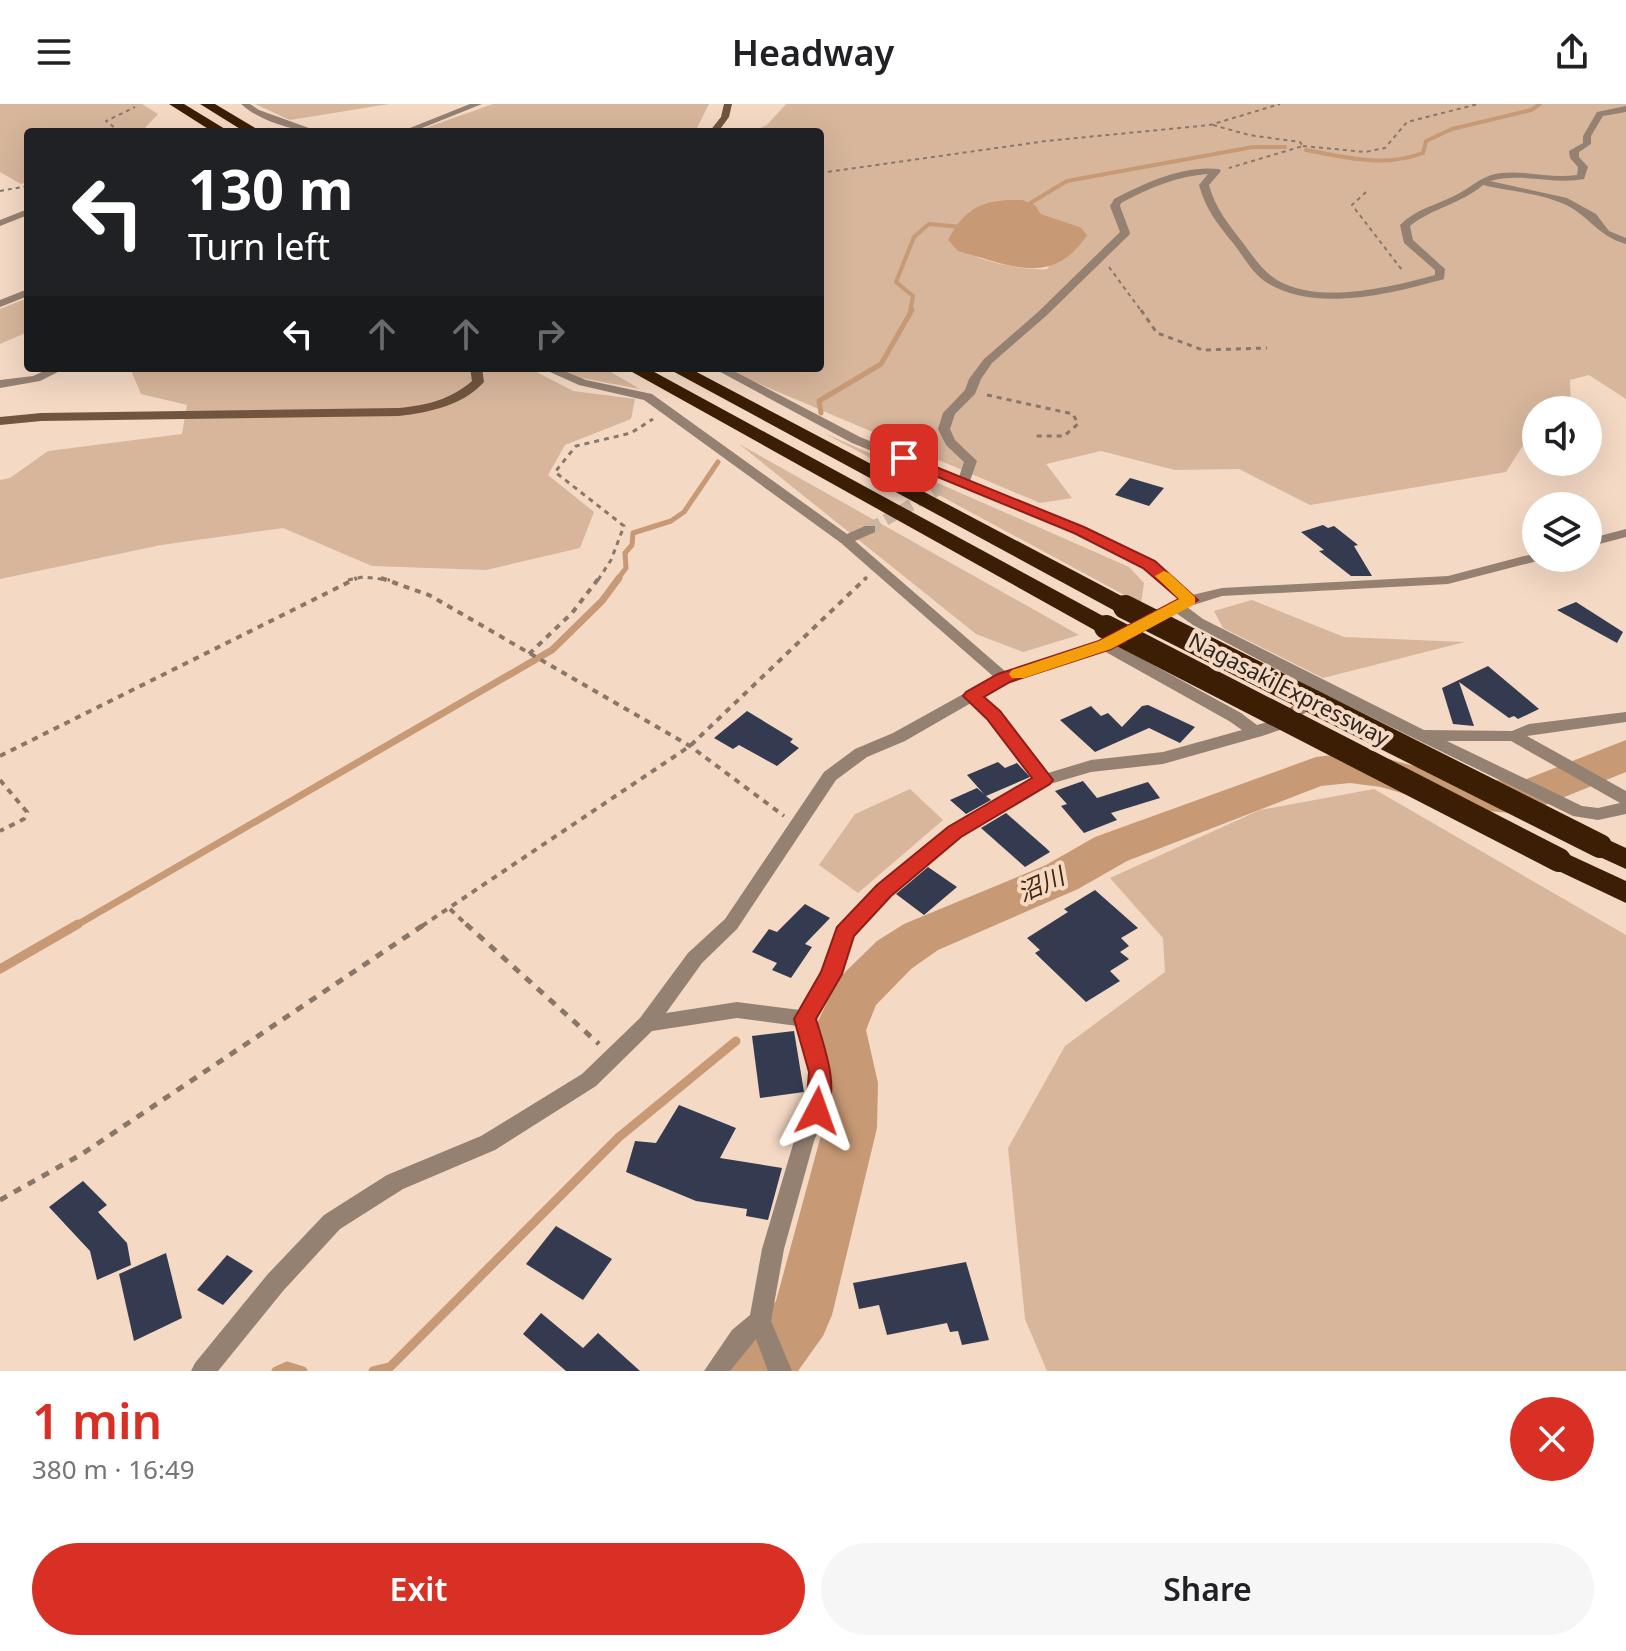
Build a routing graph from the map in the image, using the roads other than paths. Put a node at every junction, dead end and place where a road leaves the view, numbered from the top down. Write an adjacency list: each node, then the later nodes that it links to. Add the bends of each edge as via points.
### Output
1 (175, 104): 7 (highway)
2 (206, 104): 8 (highway)
3 (245, 104): 9 (street)
4 (478, 104): 10 (street)
5 (728, 104): 11 (street)
6 (1626, 109): 12 (street, via 1600,114 1587,144 1574,151 1583,167 1581,177 1499,177)
7 (216, 128)
8 (248, 128)
9 (304, 128)
10 (415, 128)
11 (716, 128)
12 (1481, 182): 15 (street, via 1573,203 1593,216 1605,233); 26 (street, via 1467,196 1418,212 1405,225 1408,241 1440,269 1440,277 1391,290 1329,294 1273,283 1207,198 1206,180 1216,171 1146,185 1117,201 1125,233 988,361 971,391 949,413 944,429 971,461)
13 (24, 214): 14 (street)
14 (0, 223)
15 (1626, 241)
16 (24, 294): 17 (street)
17 (0, 304)
18 (51, 372): 24 (street)
19 (477, 372): 25 (street, via 478,382 462,397 436,408 399,412)
20 (557, 372): 31 (street, via 648,397)
21 (641, 372): 34 (highway, Nagasaki Expressway)
22 (684, 372): 45 (highway, Nagasaki Expressway, bridge, via 1125,607)
23 (726, 372): 26 (street, via 819,423)
24 (0, 384)
25 (0, 421)
26 (958, 479): 27 (street); 33 (street, via 1149,565)
27 (940, 488)
28 (870, 529): 31 (street)
29 (1626, 533): 30 (street)
30 (1602, 539)
31 (846, 540): 35 (street)
32 (1522, 561): 33 (street, via 1448,580 1250,589)
33 (1184, 604): 34 (street); 36 (street, via 1198,622)
34 (1106, 636): 35 (street); 39 (street); 46 (highway, Nagasaki Expressway, bridge)
35 (1004, 678): 37 (street)
36 (1327, 689): 39 (street, via 1277,725); 40 (street)
37 (972, 696): 42 (street, via 994,715); 48 (street, via 861,753 830,776 731,924 695,958)
38 (1626, 717): 41 (street, via 1529,729)
39 (1256, 732): 42 (street, via 1163,758 1091,766)
40 (1421, 735): 41 (street); 44 (street, via 1579,812)
41 (1514, 736): 43 (street)
42 (1044, 780): 47 (street, via 955,832 884,890 845,933 831,974)
43 (1626, 799)
44 (1626, 808)
45 (1626, 859)
46 (1626, 893)
47 (805, 1019): 48 (street, via 737,1010); 49 (street, via 820,1072 817,1111 773,1249)
48 (647, 1024): 50 (street, via 567,1097 488,1143 395,1182 332,1222)
49 (760, 1321): 51 (street); 52 (street)
50 (203, 1371)
51 (716, 1371)
52 (780, 1371)

